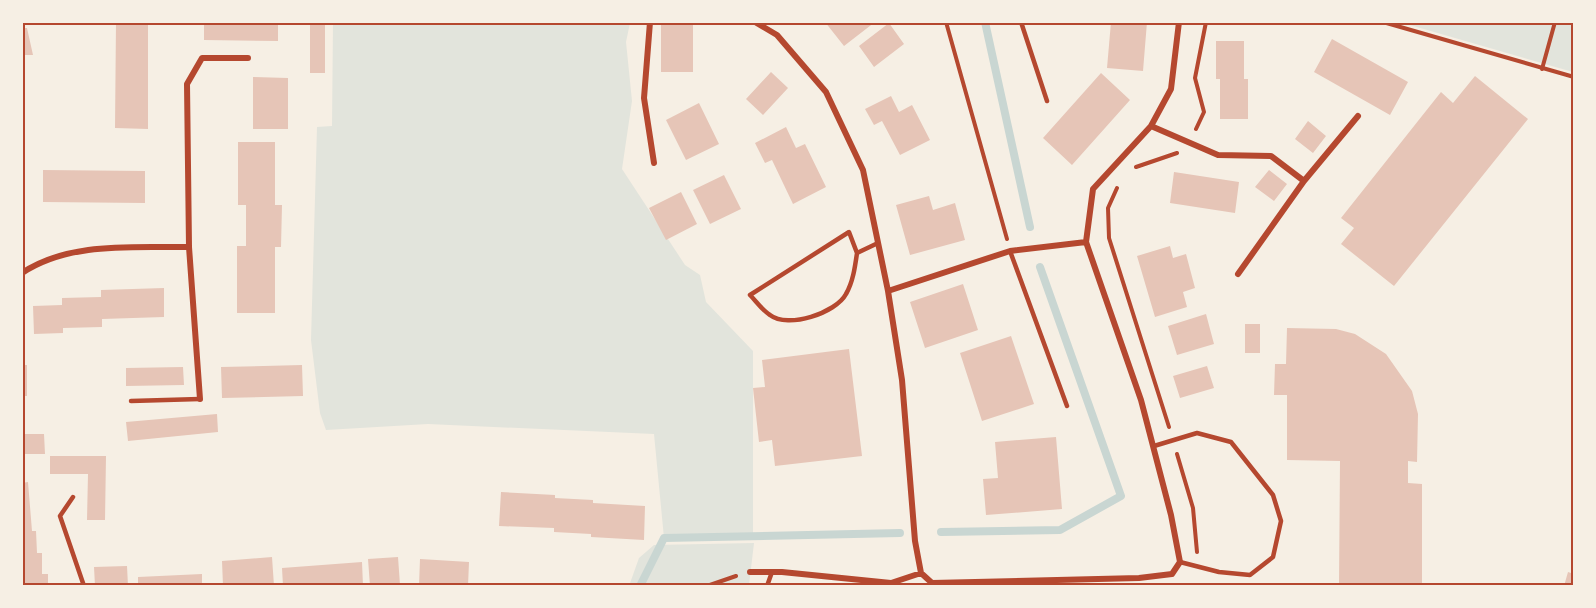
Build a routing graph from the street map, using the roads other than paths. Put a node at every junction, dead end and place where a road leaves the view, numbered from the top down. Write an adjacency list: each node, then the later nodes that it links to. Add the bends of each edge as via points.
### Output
1 (650, 22): 9 (street, via 644,98)
2 (754, 22): 12 (street, via 777,34 826,92 863,170)
3 (1021, 22): 6 (lane)
4 (1179, 22): 8 (street, via 1170,89)
5 (248, 58): 13 (street, via 202,58 187,84)
6 (1047, 101)
7 (1358, 117): 10 (street)
8 (1151, 126): 10 (street, via 1218,155 1271,156); 11 (street, via 1093,189)
9 (654, 163)
10 (1304, 181): 17 (street)
11 (1086, 242): 14 (street); 22 (street)
12 (879, 243): 15 (lane); 18 (street)
13 (189, 247): 16 (street, via 80,250); 19 (street)
14 (1010, 251): 18 (street); 21 (lane)
15 (857, 253): 15 (lane, via 845,296 813,317 771,317 750,295 849,232)
16 (22, 273)
17 (1238, 274)
18 (888, 291): 27 (street, via 902,380)
19 (200, 399): 20 (lane)
20 (131, 401)
21 (1067, 406)
22 (1154, 446): 24 (street); 24 (lane, via 1197,433 1231,442 1273,495 1281,521 1273,557 1250,575)
23 (73, 497): 29 (lane, via 60,516)
24 (1180, 562): 28 (street, via 1172,574)
25 (750, 572): 26 (street)
26 (772, 572): 27 (street, via 891,583); 30 (lane)
27 (921, 573): 28 (street, via 932,583)
28 (1029, 582)
29 (84, 585)
30 (767, 585)

